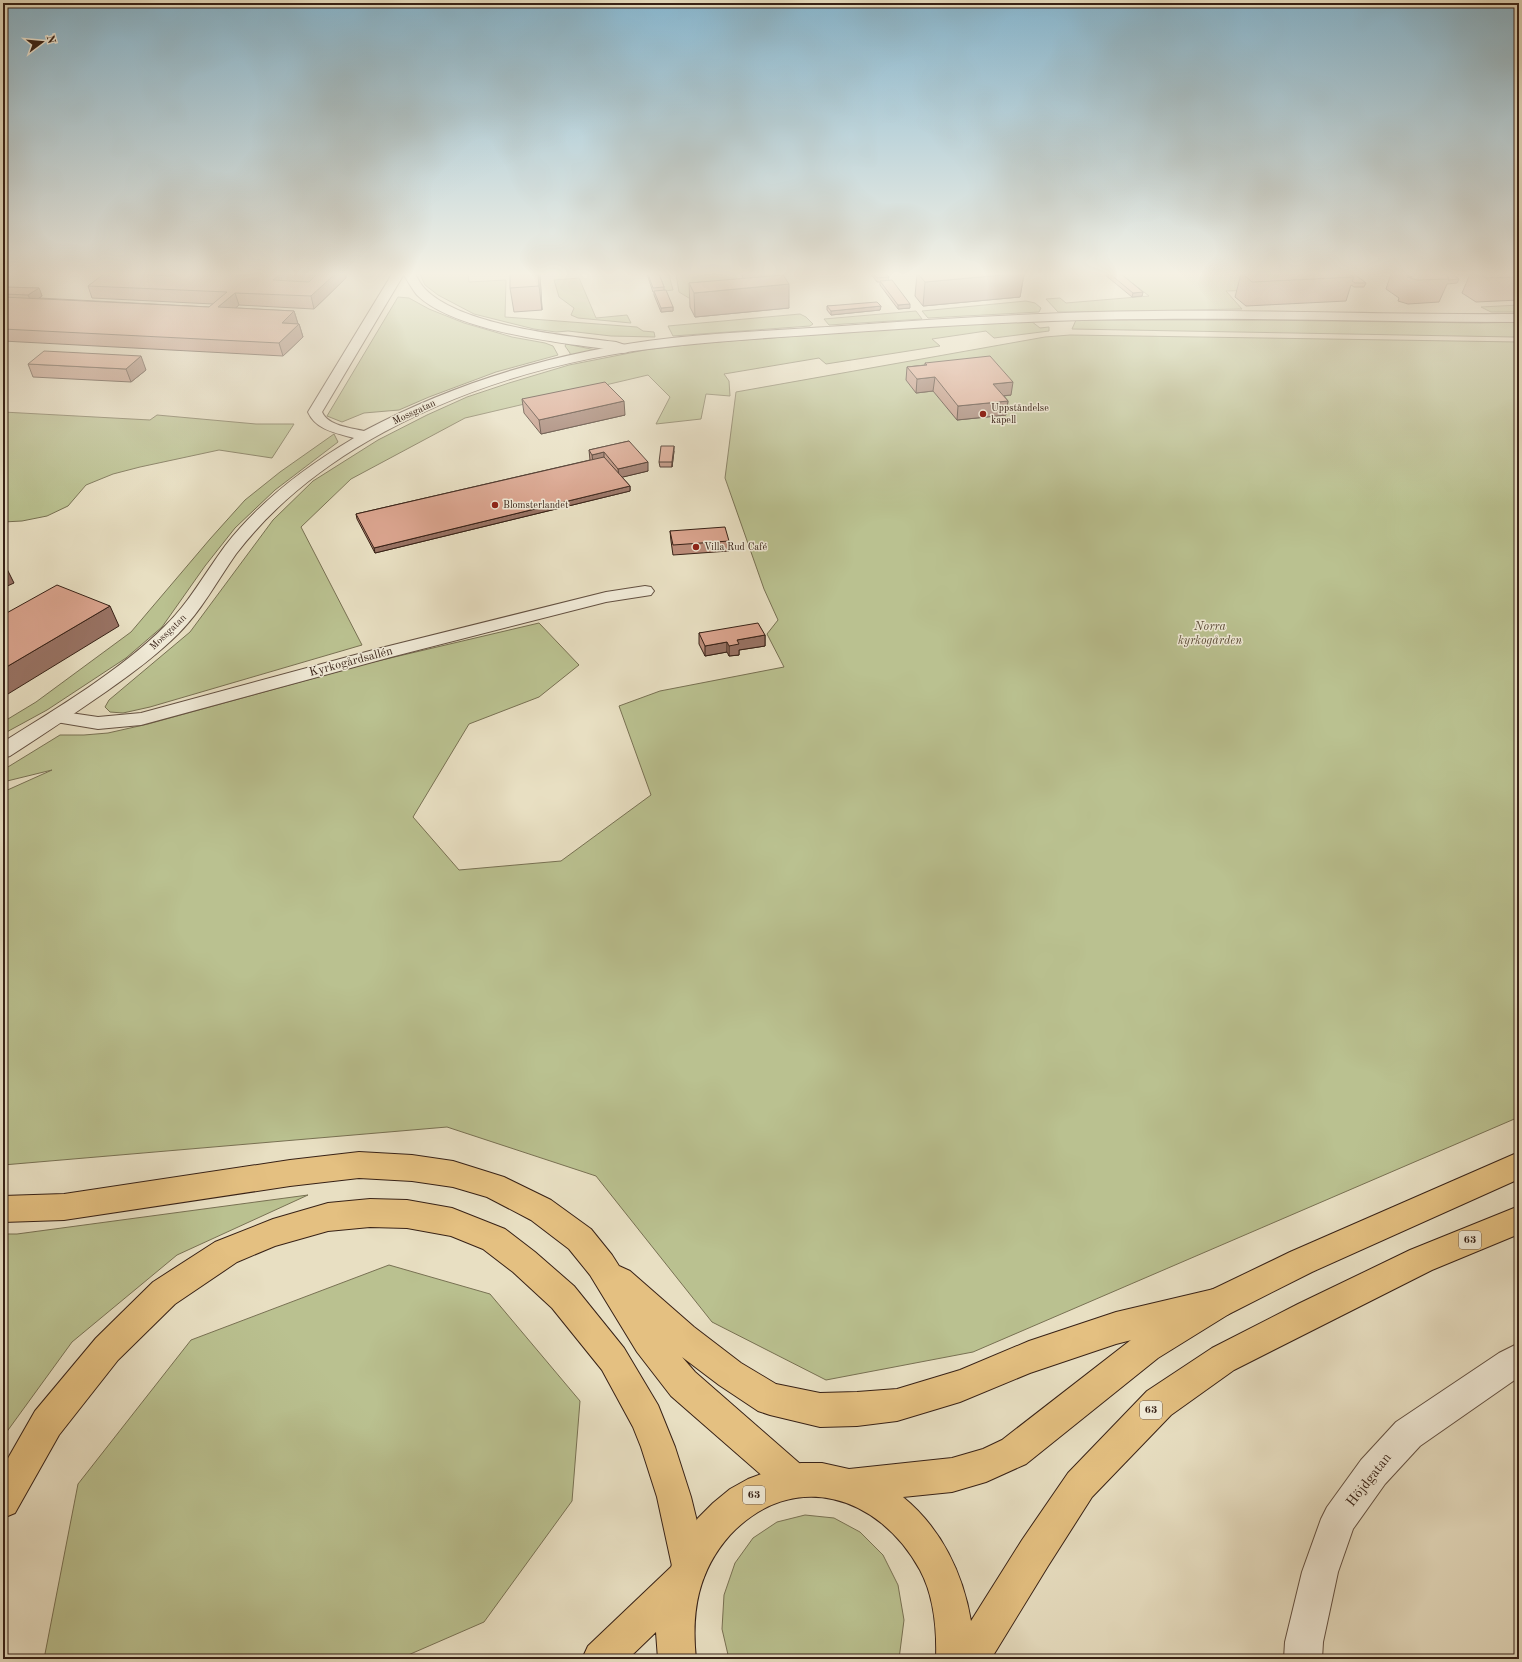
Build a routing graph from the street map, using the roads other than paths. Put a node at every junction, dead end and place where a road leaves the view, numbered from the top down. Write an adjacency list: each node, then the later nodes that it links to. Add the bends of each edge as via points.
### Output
1 (351, 352): 3 (street, via 315,412 323,424)
2 (611, 352): 3 (street, Mossgatan, via 501,378 444,398)
3 (365, 436): 5 (street, Mossgatan, via 318,466 281,495 230,551 198,601 174,629 141,657)
4 (645, 591): 5 (street, Kyrkogårdsallén, via 606,597 141,718 98,723)
5 (57, 717): 6 (street, Mossgatan)
6 (3, 751)
7 (1519, 1165): 11 (main road, 63, via 1301,1262)
8 (3, 1209): 10 (main road, via 64,1207 359,1165 412,1168 453,1174 494,1186 541,1210 580,1239)
9 (1519, 1220): 20 (main road, 63, via 1421,1260 1302,1318 1223,1359 1159,1403 1080,1485)
10 (601, 1265): 11 (main road, via 683,1338 730,1374 770,1399 820,1410 897,1405 960,1386 1028,1357 1116,1328); 13 (main road, via 648,1341 683,1384)
11 (1218, 1303): 14 (main road, 63, via 1147,1347 1014,1452 986,1465 952,1475)
12 (1519, 1359): 21 (street, Höjdgatan, via 1408,1434 1373,1472 1339,1519 1320,1572 1304,1642)
13 (794, 1481): 14 (main road, 63, via 822,1480); 16 (main road, 63, via 763,1489 734,1507 708,1533)
14 (849, 1486): 19 (main road, 63, via 881,1501 909,1526 933,1558 948,1597 956,1640)
15 (3, 1502): 16 (main road, via 47,1423 107,1348 164,1293 226,1252 273,1233 328,1217 370,1213 407,1214 452,1222 494,1239 563,1297 613,1359 646,1417 658,1447 674,1497)
16 (687, 1572): 17 (main road, 63); 18 (main road, 63, via 675,1626)
17 (601, 1659)
18 (677, 1659)
19 (955, 1659)
20 (969, 1659)
21 (1303, 1659)

